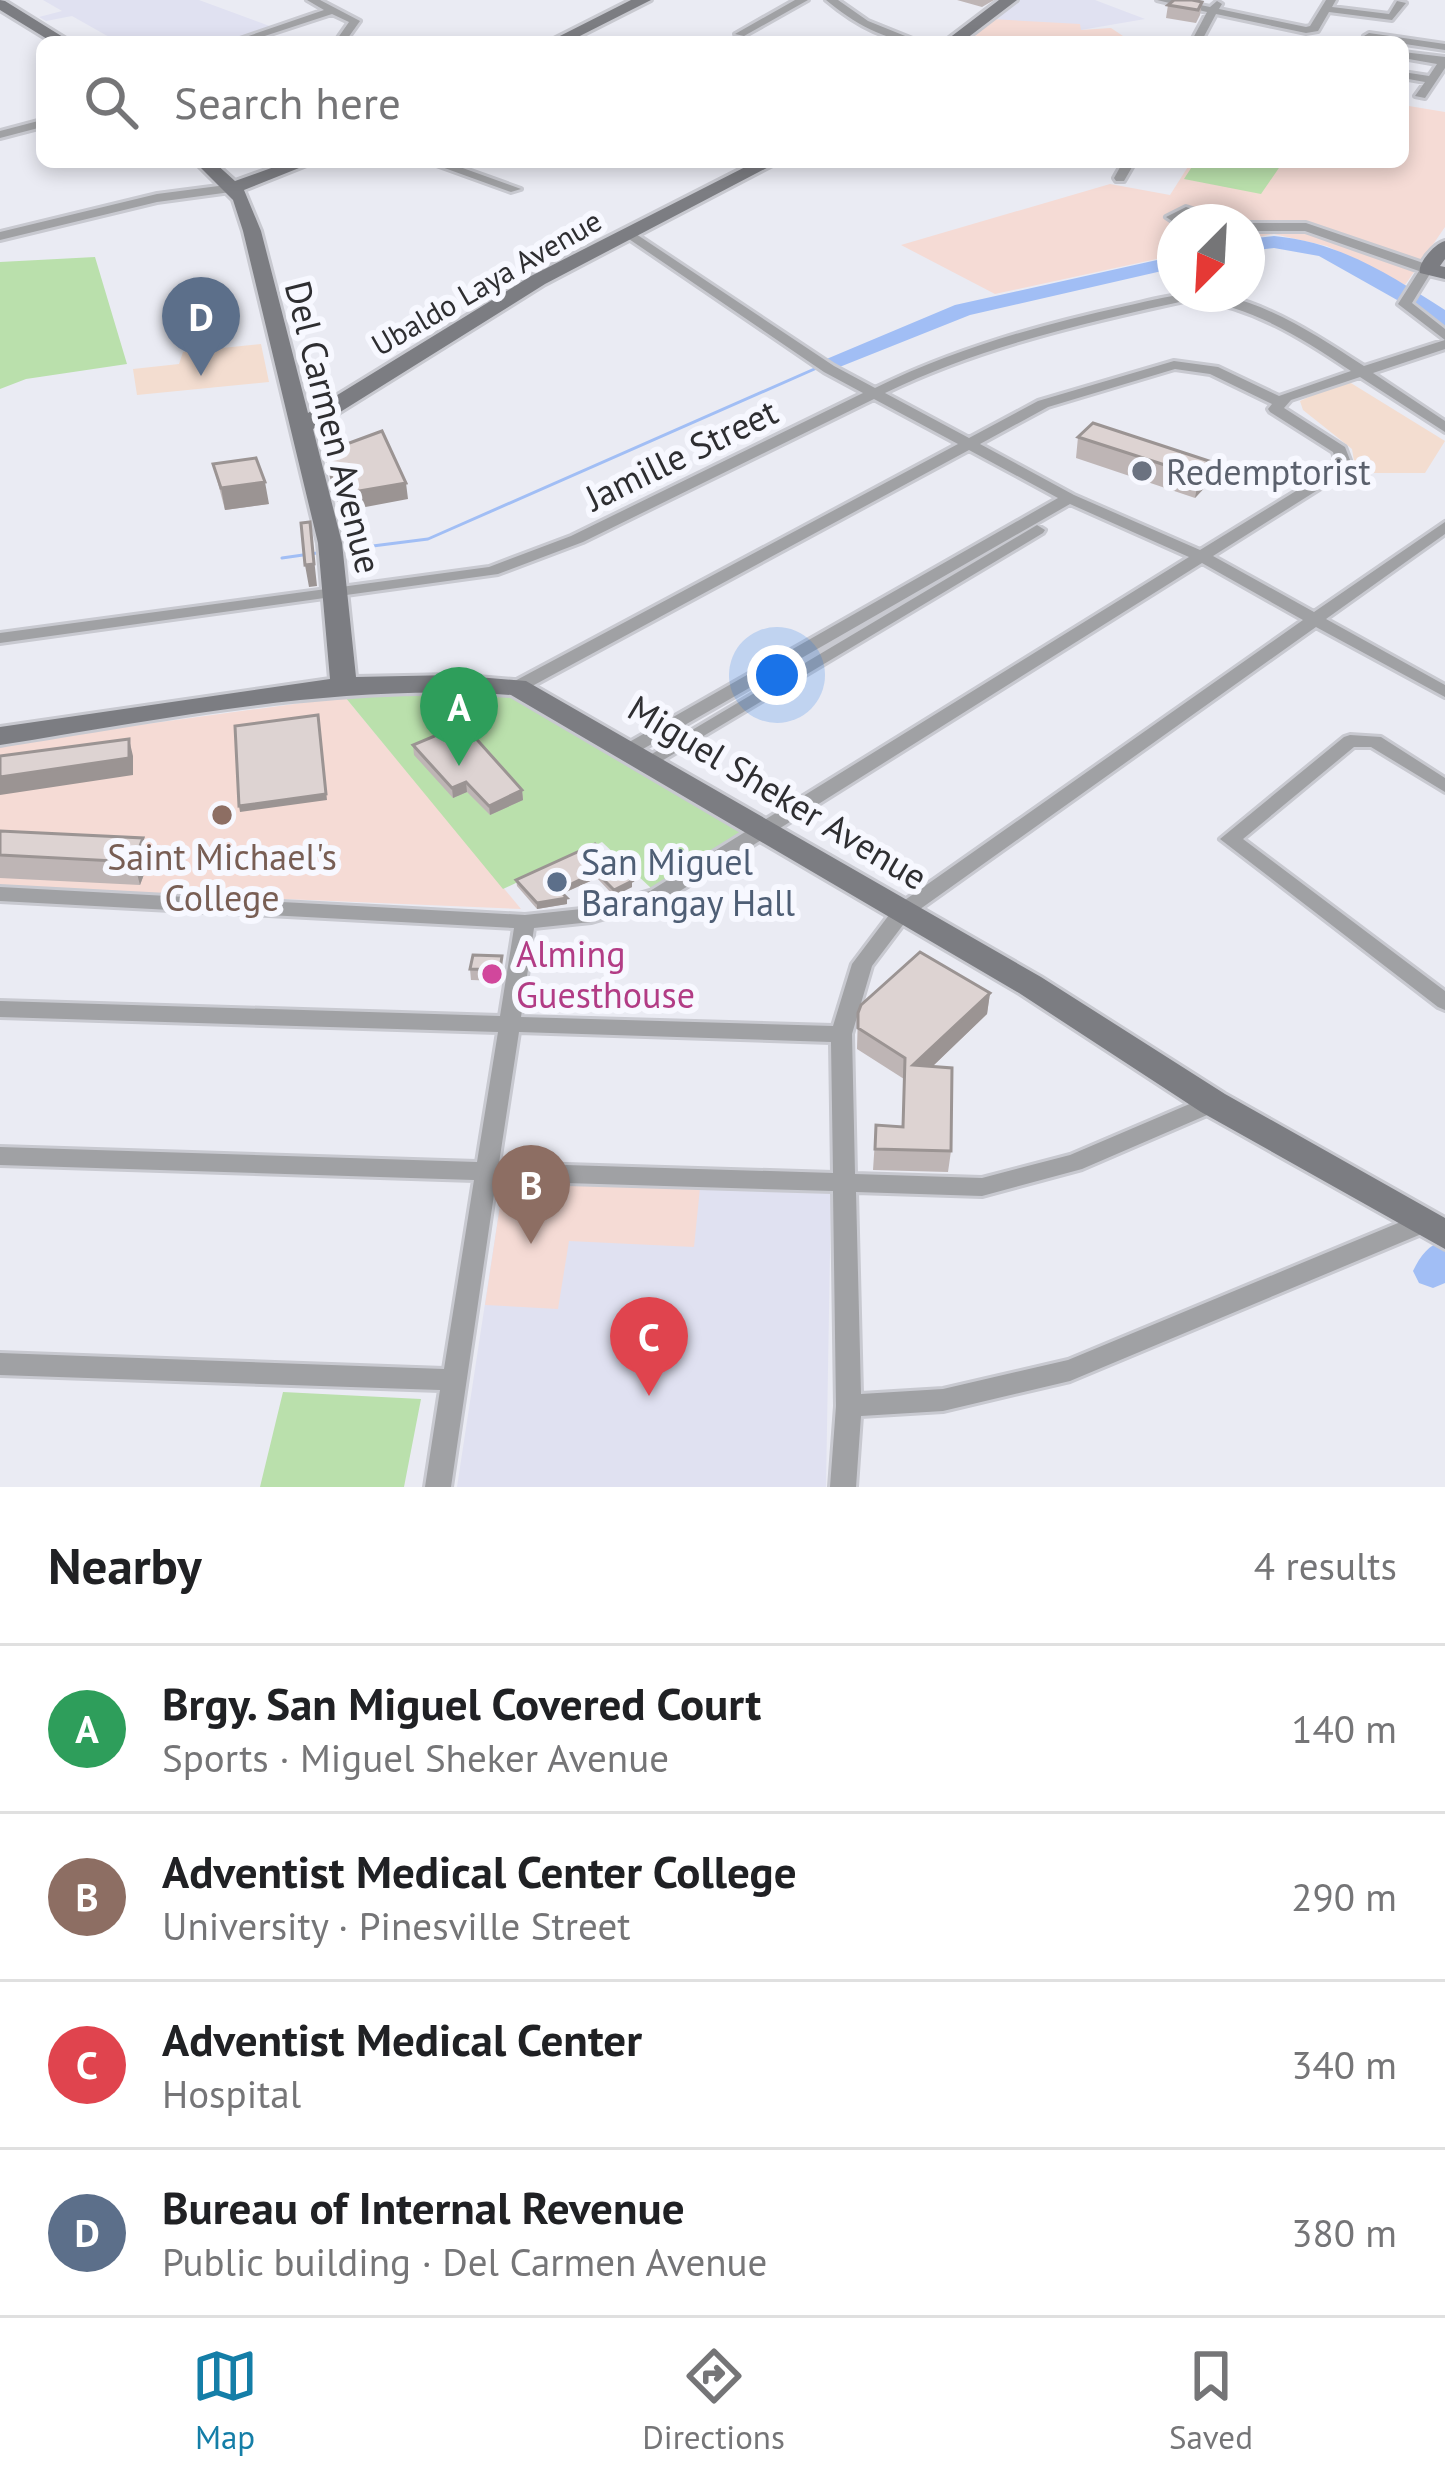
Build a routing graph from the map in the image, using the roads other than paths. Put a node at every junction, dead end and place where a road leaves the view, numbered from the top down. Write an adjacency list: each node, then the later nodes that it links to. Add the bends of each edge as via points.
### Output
1 (312, 0): 11 (street)
2 (643, 0): 15 (street)
3 (803, 0): 16 (street)
4 (831, 0): 17 (street)
5 (1009, 0): 18 (street)
6 (1162, 0): 9 (street)
7 (1402, 3): 8 (street, via 1392,17)
8 (1329, 4): 9 (street, via 1306,30)
9 (1217, 5): 19 (street)
10 (5, 10): 12 (street)
11 (333, 10): 13 (street); 14 (street, via 355,21)
12 (51, 36)
13 (254, 36)
14 (344, 36)
15 (568, 36)
16 (744, 36)
17 (899, 36)
18 (960, 36)
19 (1199, 36)
20 (1409, 42): 21 (street)
21 (1445, 47)
22 (1409, 57): 23 (street)
23 (1445, 61): 25 (street)
24 (1409, 76): 25 (street)
25 (1432, 80): 26 (street)
26 (1421, 96)
27 (36, 125): 28 (street)
28 (0, 135)
29 (211, 168): 35 (street)
30 (288, 168): 35 (street)
31 (452, 168): 36 (street)
32 (757, 168): 38 (street, Ubaldo Laya Avenue)
33 (1126, 168): 34 (street)
34 (1120, 178)
35 (234, 188): 39 (street); 46 (street, Del Carmen Avenue)
36 (515, 189)
37 (1265, 227): 41 (street, via 1306,227)
38 (630, 234): 44 (street, via 767,332); 46 (street, Ubaldo Laya Avenue, via 538,280)
39 (0, 236)
40 (1445, 247): 41 (street)
41 (1429, 276): 42 (street, via 1407,309)
42 (1445, 340): 43 (street)
43 (1355, 372): 44 (street, Jamille Street, via 1256,308 1214,295 998,343); 45 (street); 47 (street, Jamille Street)
44 (874, 394): 48 (street); 52 (street, Jamille Street, via 534,557 446,580)
45 (1280, 402): 48 (street, via 1213,370 1174,365 1043,404); 51 (street, via 1275,409 1329,440 1343,460 1295,500)
46 (301, 427): 52 (street, Del Carmen Avenue)
47 (1445, 428)
48 (964, 443): 49 (street); 56 (street)
49 (1075, 501): 51 (street); 59 (street)
50 (1445, 527): 53 (street)
51 (1201, 556): 53 (street); 61 (street)
52 (338, 592): 54 (street, Jamille Street); 55 (street, Del Carmen Avenue)
53 (1316, 617): 57 (street); 63 (street)
54 (0, 638)
55 (344, 687): 56 (street, Miguel Sheker Avenue); 58 (street, Miguel Sheker Avenue)
56 (517, 687): 59 (street, Miguel Sheker Avenue)
57 (1445, 692)
58 (0, 736)
59 (639, 755): 61 (street, Miguel Sheker Avenue)
60 (1445, 786): 65 (street, via 1375,742 1350,741 1230,839)
61 (768, 832): 63 (street, Miguel Sheker Avenue); 64 (street, via 657,896)
62 (0, 894): 64 (street)
63 (902, 911): 68 (street, via 862,964); 69 (street, Miguel Sheker Avenue)
64 (525, 922): 67 (street)
65 (1439, 989)
66 (0, 1010): 67 (street)
67 (512, 1027): 68 (street); 71 (street)
68 (841, 1034): 72 (street)
69 (1213, 1103): 72 (street, via 1021,1180 982,1187); 73 (street, Miguel Sheker Avenue)
70 (0, 1156): 71 (street)
71 (488, 1170): 72 (street); 75 (street)
72 (845, 1184): 76 (street)
73 (1434, 1229): 76 (street, via 1070,1370 943,1400)
74 (0, 1364): 75 (street)
75 (456, 1380): 77 (street)
76 (848, 1406): 78 (street)
77 (438, 1487)
78 (844, 1487)

